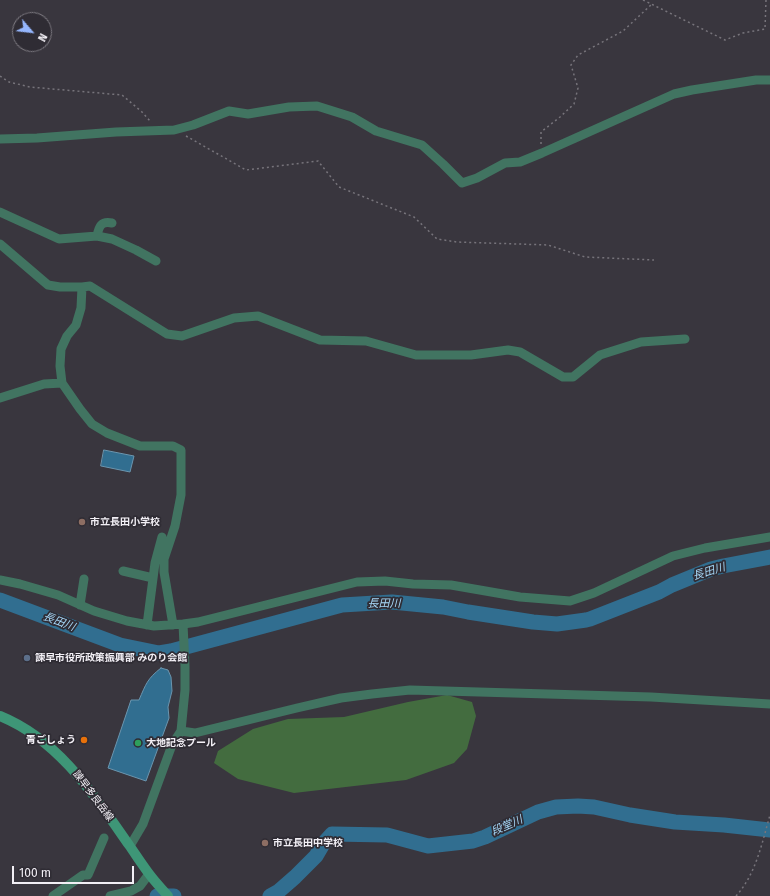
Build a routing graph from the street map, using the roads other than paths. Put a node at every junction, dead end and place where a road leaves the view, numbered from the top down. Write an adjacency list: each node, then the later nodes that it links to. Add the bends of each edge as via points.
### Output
1 (770, 80): 2 (street, via 749,81 674,94 542,153 520,162 504,163 462,183 422,145 376,131 352,117 318,106 289,107 248,114 229,111 174,130)
2 (0, 140)
3 (0, 212): 5 (street, via 59,239)
4 (112, 223): 5 (street, via 102,224 98,228)
5 (97, 236): 7 (street, via 112,239)
6 (0, 244): 8 (street, via 48,285 60,288)
7 (156, 261)
8 (82, 287): 9 (street, via 90,286 167,334 182,336 234,318 258,316 320,340 366,340 416,355 471,355 508,350 520,352 563,377 573,377 600,355 641,342); 10 (street, via 81,308 76,326 67,336 61,349)
9 (685, 338)
10 (62, 383): 11 (street, via 44,384); 20 (street, via 92,424 107,433 140,446 173,446 181,450 181,495 175,526 164,559)
11 (0, 398)
12 (162, 537): 15 (street)
13 (770, 537): 21 (street, via 673,556 594,593 570,601 520,597 451,585 357,582)
14 (123, 571): 15 (street)
15 (153, 578): 19 (street)
16 (84, 579): 18 (street)
17 (0, 580): 18 (street, via 58,595)
18 (80, 605): 19 (street, via 127,621)
19 (148, 625): 20 (street)
20 (173, 625): 21 (street)
21 (183, 628): 24 (street, via 185,690)
22 (770, 704): 24 (street, via 651,697 410,690 341,698 196,733)
23 (0, 716): 26 (main road, 諫早多良岳線, via 44,741 67,762)
24 (181, 731): 26 (street, via 172,745 143,824)
25 (104, 838): 28 (street, via 88,875 83,875)
26 (130, 846): 27 (main road, 諫早多良岳線)
27 (152, 878): 29 (street, via 131,891); 30 (main road, 諫早多良岳線)
28 (53, 896)
29 (110, 896)
30 (168, 896)

